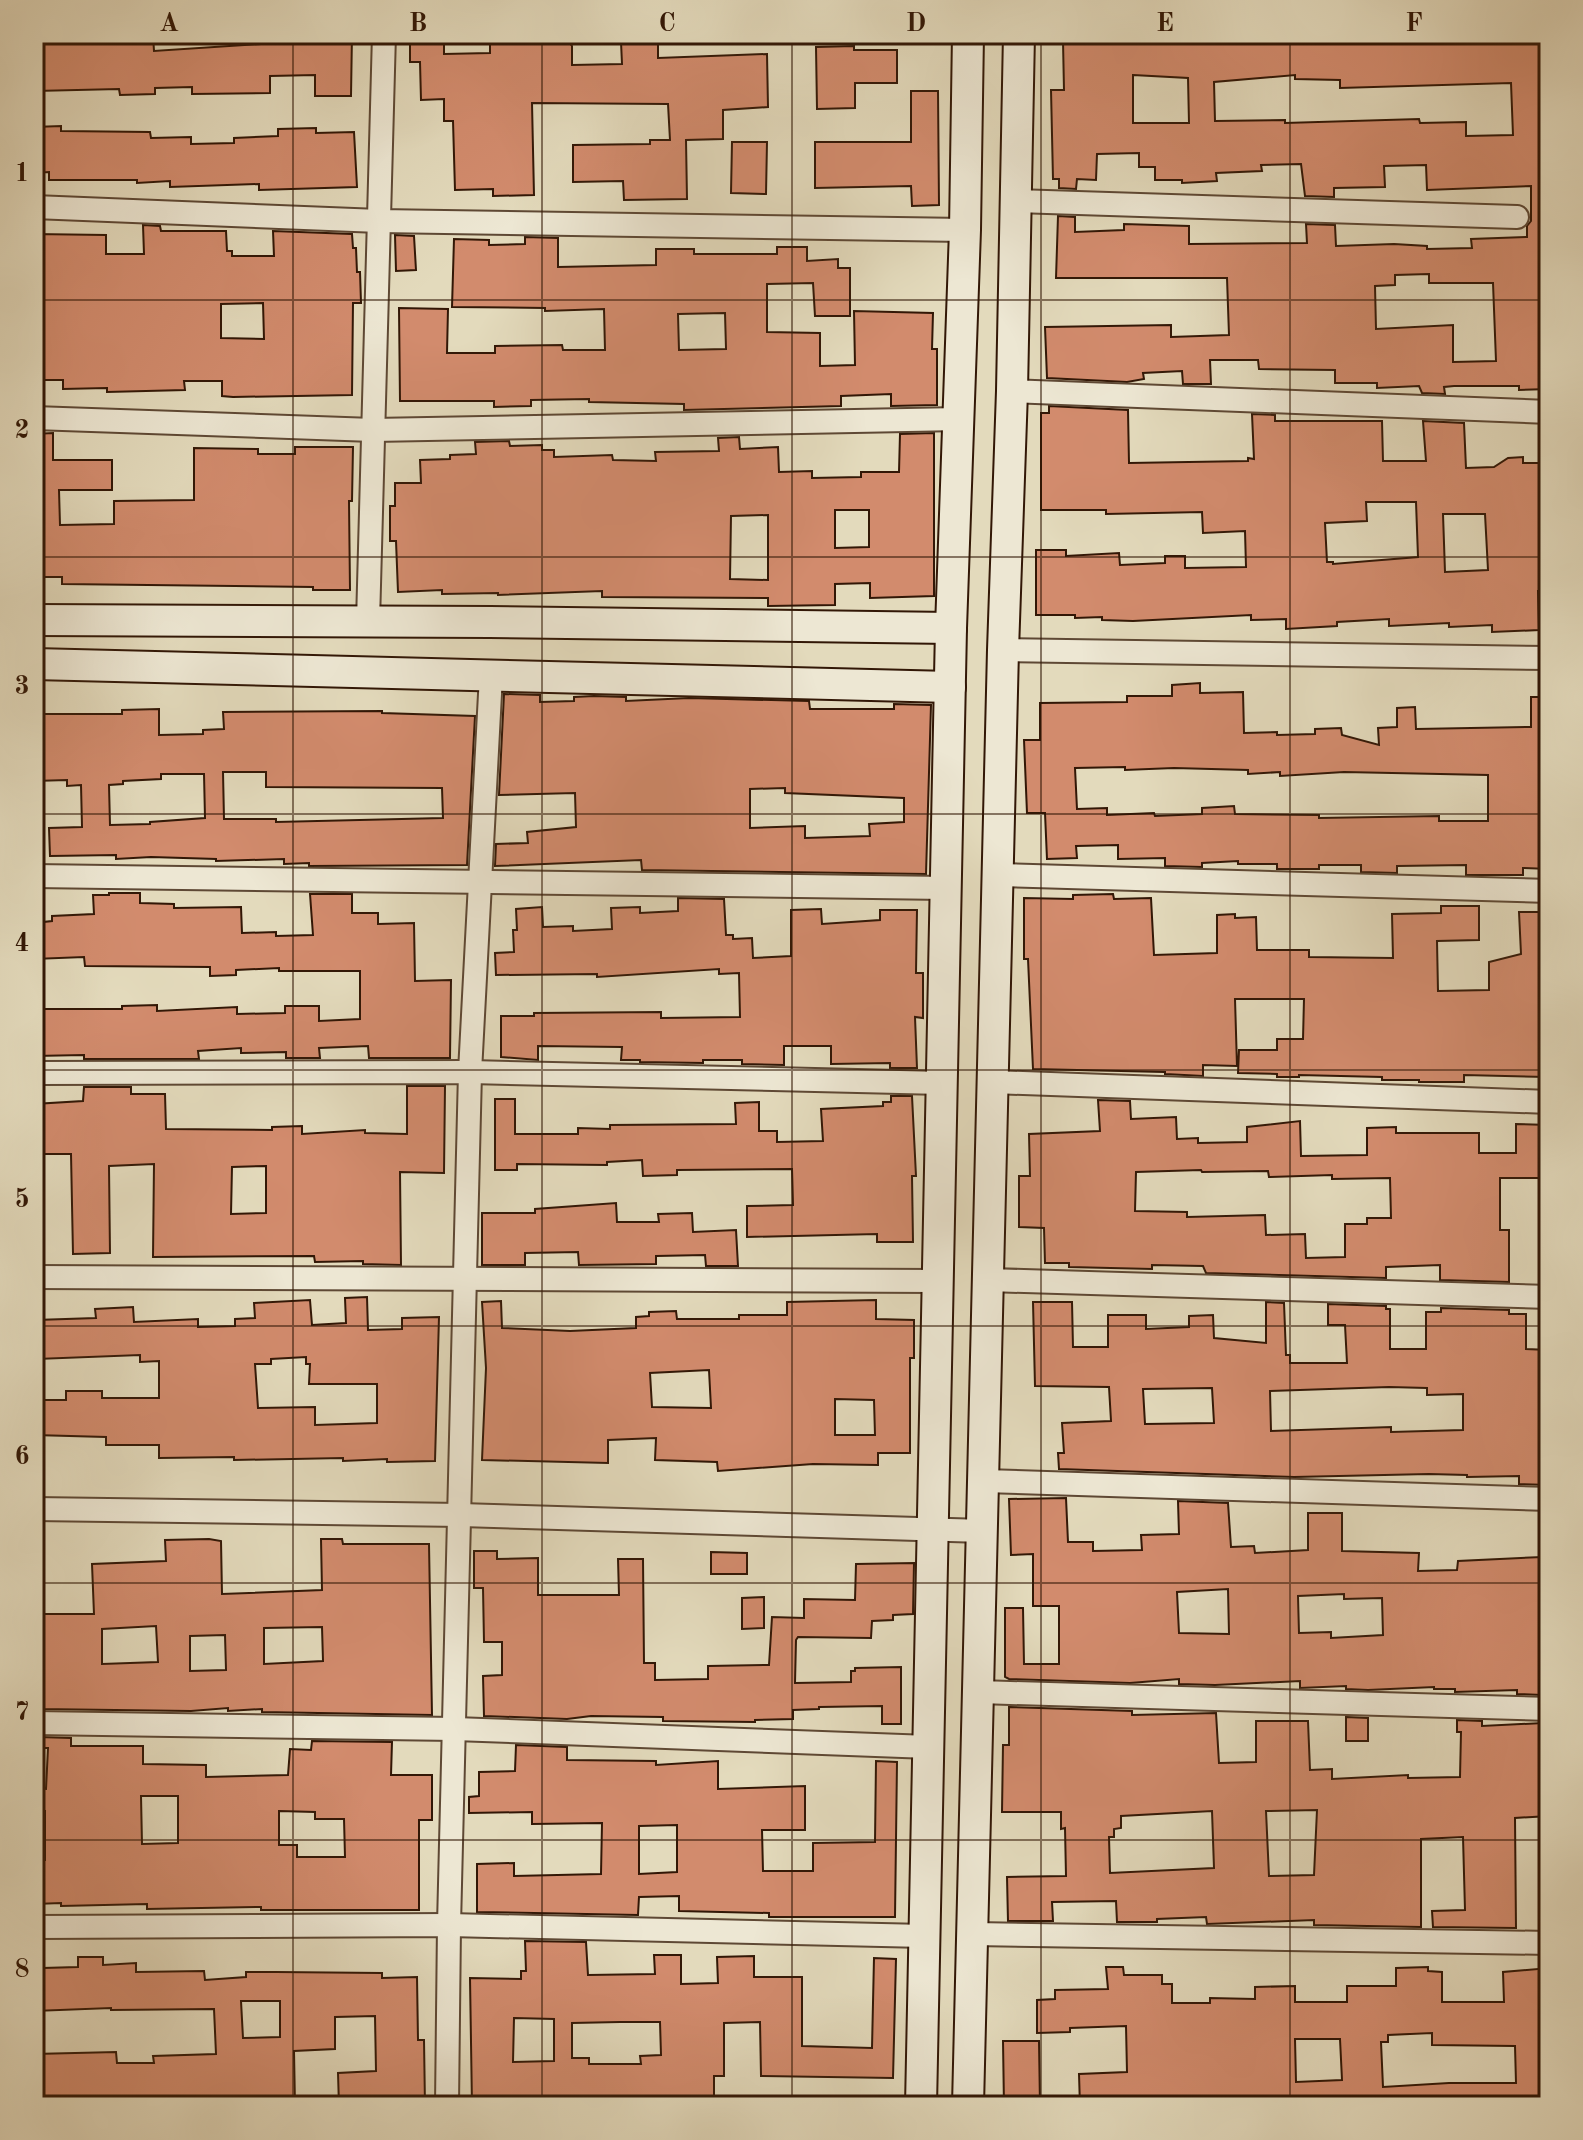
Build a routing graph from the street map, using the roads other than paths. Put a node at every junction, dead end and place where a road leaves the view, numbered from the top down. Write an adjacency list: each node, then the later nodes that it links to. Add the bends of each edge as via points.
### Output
1 (384, 34): 7 (street)
2 (968, 34): 8 (main road)
3 (1019, 34): 4 (main road)
4 (1014, 201): 6 (street); 9 (main road)
5 (34, 207): 7 (street)
6 (1517, 217)
7 (379, 221): 8 (street); 13 (street)
8 (965, 230): 12 (main road)
9 (1012, 391): 10 (street); 17 (main road)
10 (1549, 412)
11 (34, 418): 13 (street)
12 (960, 419): 13 (street); 16 (main road)
13 (373, 430): 15 (street)
14 (34, 620): 15 (main road)
15 (368, 622): 16 (main road)
16 (951, 628): 21 (main road)
17 (1003, 650): 18 (street); 22 (main road)
18 (1549, 658)
19 (34, 664): 20 (main road)
20 (491, 675): 21 (main road); 24 (street)
21 (950, 687): 25 (main road)
22 (998, 875): 26 (street); 29 (main road)
23 (34, 876): 24 (street)
24 (481, 881): 25 (street); 27 (street)
25 (946, 888): 30 (main road)
26 (1549, 891)
27 (470, 1072): 28 (street); 30 (street); 33 (street)
28 (34, 1073)
29 (993, 1082): 31 (street); 34 (main road)
30 (942, 1083): 35 (main road)
31 (1549, 1102)
32 (34, 1277): 33 (street)
33 (465, 1277): 35 (street); 40 (street)
34 (989, 1280): 36 (street); 37 (main road)
35 (938, 1281): 41 (main road)
36 (1549, 1297)
37 (984, 1481): 38 (street); 42 (main road)
38 (1549, 1499)
39 (34, 1509): 40 (street)
40 (461, 1515): 41 (street); 46 (street)
41 (933, 1529): 42 (street); 47 (main road)
42 (983, 1531): 43 (main road)
43 (979, 1692): 44 (street); 50 (main road)
44 (1549, 1709)
45 (34, 1723): 46 (street)
46 (455, 1729): 47 (street); 48 (street)
47 (929, 1747): 51 (main road)
48 (449, 1925): 49 (street); 51 (street); 53 (street)
49 (34, 1927)
50 (974, 1934): 52 (street); 55 (main road)
51 (925, 1936): 54 (main road)
52 (1549, 1943)
53 (447, 2106)
54 (921, 2106)
55 (968, 2106)

